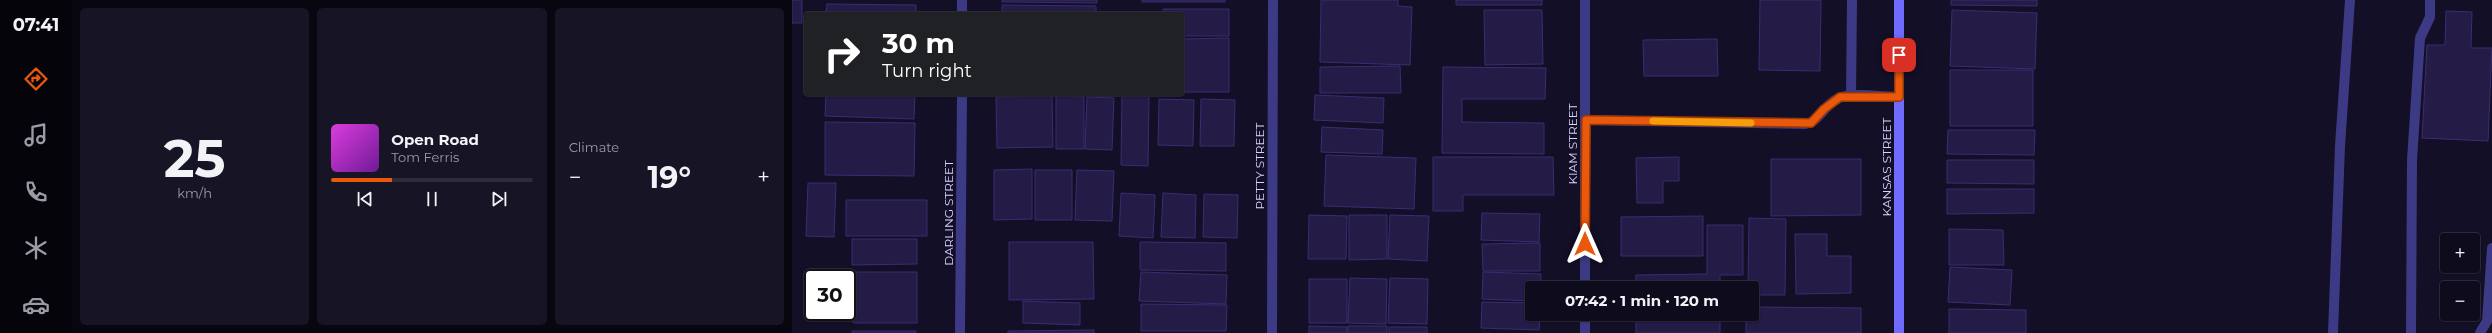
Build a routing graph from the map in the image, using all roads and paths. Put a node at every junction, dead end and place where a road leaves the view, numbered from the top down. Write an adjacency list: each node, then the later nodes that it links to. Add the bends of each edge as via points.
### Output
1 (962, 0): 8 (street)
2 (1273, 0): 17 (street, PETTY STREET)
3 (1585, 0): 12 (street, KIAM STREET)
4 (1852, 0): 10 (street)
5 (1898, 0): 11 (street, KANSAS STREET)
6 (2350, 0): 20 (street, via 2340,146)
7 (2430, 0): 21 (street, via 2430,17 2420,38 2412,160)
8 (962, 12)
9 (962, 96): 16 (street, DARLING STREET)
10 (1851, 96): 11 (street); 12 (street, via 1840,97 1831,102 1811,123 1805,124)
11 (1899, 97): 19 (street, KANSAS STREET)
12 (1586, 120): 14 (street, KIAM STREET)
13 (2492, 248): 22 (street, via 2487,321)
14 (1585, 281)
15 (1585, 321): 18 (street)
16 (960, 333)
17 (1272, 333)
18 (1585, 333)
19 (1899, 333)
20 (2333, 333)
21 (2411, 333)
22 (2480, 333)

